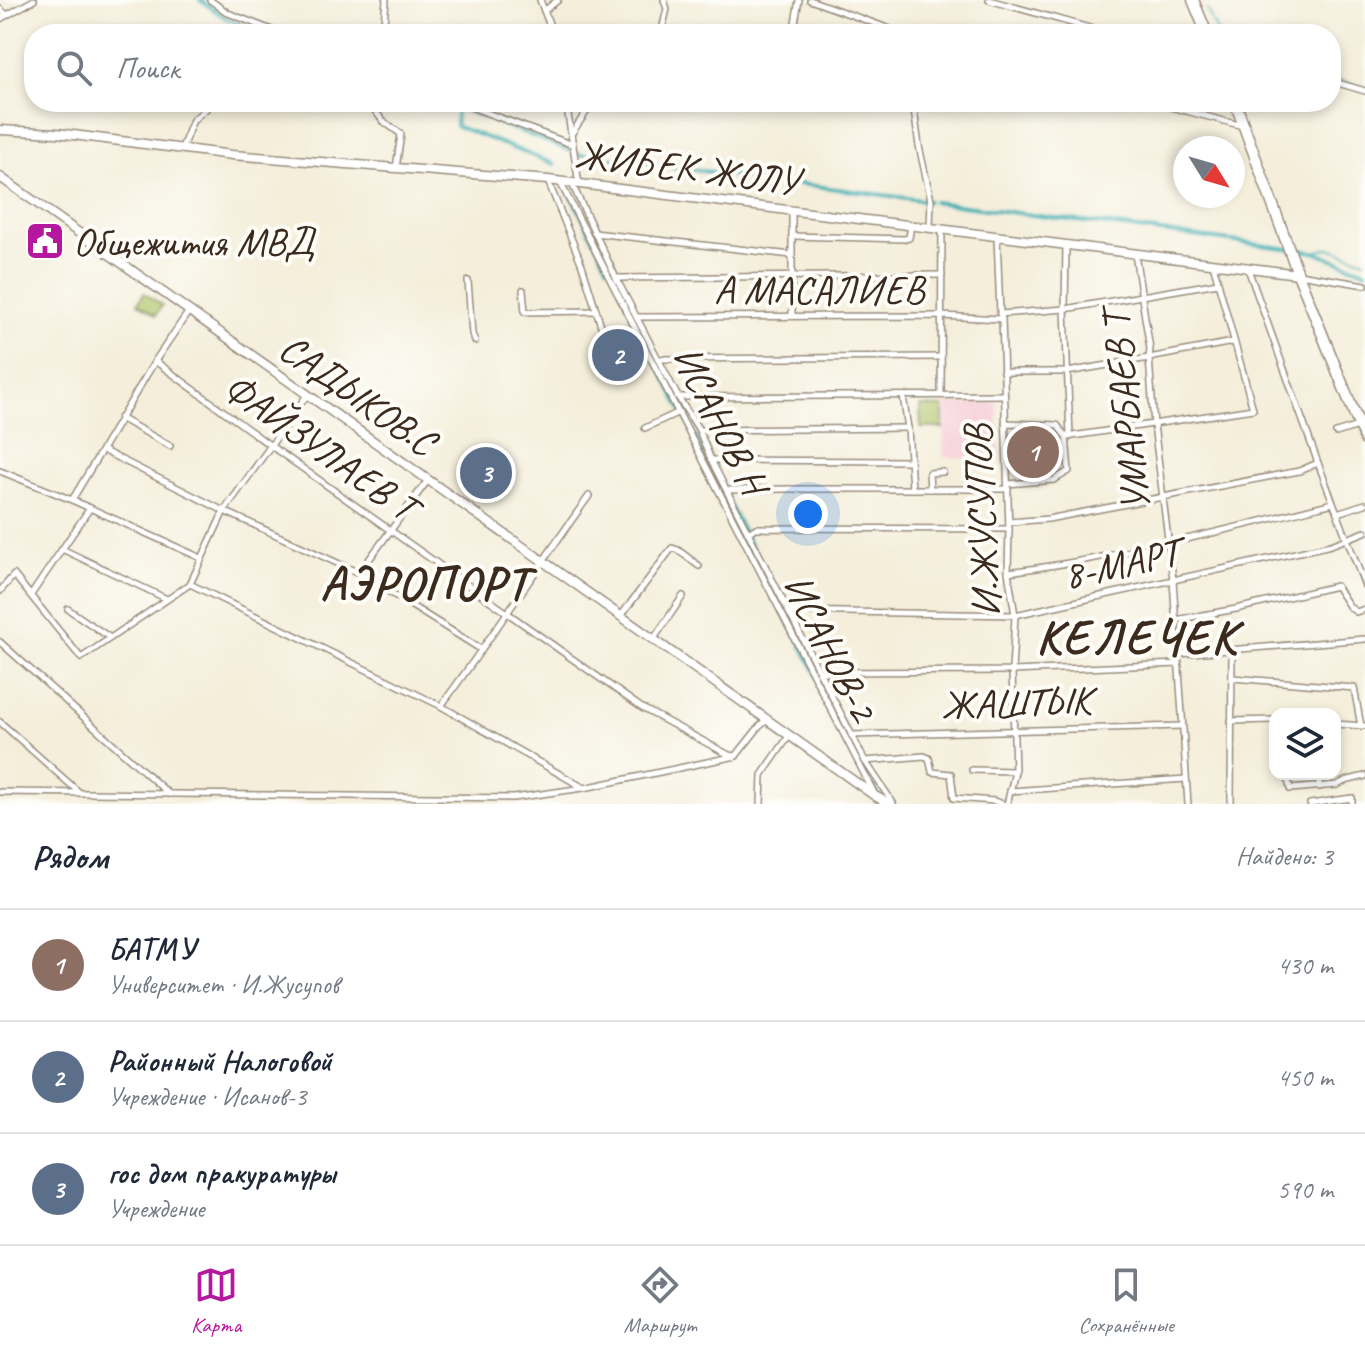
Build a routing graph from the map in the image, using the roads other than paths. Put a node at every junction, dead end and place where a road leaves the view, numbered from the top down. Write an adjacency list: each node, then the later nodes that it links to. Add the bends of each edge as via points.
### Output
1 (34, 0): 13 (street)
2 (210, 0): 15 (street)
3 (386, 0): 16 (street)
4 (540, 0): 12 (street)
5 (558, 0): 12 (street)
6 (664, 0): 18 (street)
7 (799, 0): 19 (street)
8 (810, 0): 20 (street)
9 (989, 0): 21 (street)
10 (1193, 0): 22 (highway)
11 (0, 9): 13 (street)
12 (544, 11): 17 (street)
13 (7, 15): 14 (street)
14 (0, 19)
15 (256, 24)
16 (384, 24)
17 (549, 24)
18 (663, 24)
19 (795, 24)
20 (876, 24)
21 (1075, 24)
22 (1203, 24)
23 (1341, 84): 24 (street)
24 (1365, 91)
25 (202, 112): 37 (street)
26 (376, 112): 38 (street, via 401,134)
27 (485, 112): 36 (street)
28 (568, 112): 35 (street, ИСАНОВ Н)
29 (586, 112): 35 (street)
30 (914, 112): 45 (street, via 931,200)
31 (1190, 112): 33 (street)
32 (1239, 112): 33 (highway)
33 (1244, 126): 56 (highway)
34 (0, 130): 37 (main road, ЖИБЕК ЖОЛУ)
35 (571, 134): 36 (street, ИСАНОВ Н)
36 (573, 145): 42 (street, ИСАНОВ Н)
37 (182, 148): 38 (main road, ЖИБЕК ЖОЛУ)
38 (396, 168): 40 (main road, ЖИБЕК ЖОЛУ)
39 (0, 177): 65 (main road, САДЫКОВ.С)
40 (548, 180): 41 (main road, ЖИБЕК ЖОЛУ); 66 (street)
41 (560, 182): 42 (main road, ЖИБЕК ЖОЛУ); 85 (street, ИСАНОВ-2)
42 (575, 184): 43 (main road, ЖИБЕК ЖОЛУ); 47 (street, ИСАНОВ Н)
43 (792, 210): 44 (main road, ЖИБЕК ЖОЛУ); 49 (street)
44 (911, 224): 45 (main road, ЖИБЕК ЖОЛУ); 49 (street, via 909,238 904,239)
45 (930, 227): 46 (main road, ЖИБЕК ЖОЛУ)
46 (942, 228): 48 (main road, ЖИБЕК ЖОЛУ); 55 (street)
47 (594, 233): 52 (street); 58 (street, ИСАНОВ Н)
48 (997, 235): 50 (main road, ЖИБЕК ЖОЛУ); 69 (street, И.ЖУСУПОВ)
49 (792, 236): 52 (street)
50 (1066, 244): 51 (main road, ЖИБЕК ЖОЛУ); 64 (street)
51 (1135, 253): 53 (main road, ЖИБЕК ЖОЛУ); 63 (street, УМАРБАЕВ Т)
52 (792, 255): 57 (street)
53 (1213, 263): 54 (main road, ЖИБЕК ЖОЛУ); 60 (street)
54 (1247, 268): 56 (main road, ЖИБЕК ЖОЛУ); 101 (street)
55 (942, 275): 57 (street); 68 (street)
56 (1299, 276): 61 (street, ЖИБЕК ЖОЛУ); 89 (highway)
57 (792, 277): 58 (street); 67 (street)
58 (616, 278): 70 (street, ИСАНОВ Н)
59 (468, 281): 71 (street)
60 (1218, 283): 63 (street, А МАСАЛИЕВ); 72 (street)
61 (1365, 285)
62 (523, 290): 66 (street, via 525,312)
63 (1140, 296): 64 (street, А МАСАЛИЕВ); 75 (street, УМАРБАЕВ Т)
64 (1065, 309): 69 (street, А МАСАЛИЕВ); 79 (street)
65 (189, 311): 77 (street); 80 (main road, САДЫКОВ.С)
66 (596, 311): 73 (street)
67 (792, 316): 68 (street, А МАСАЛИЕВ); 70 (street, А МАСАЛИЕВ)
68 (941, 316): 69 (street, А МАСАЛИЕВ); 74 (street)
69 (1001, 316): 78 (street, И.ЖУСУПОВ)
70 (637, 317): 76 (street, ИСАНОВ Н)
71 (475, 341)
72 (1233, 342): 75 (street); 88 (street, via 1253,409)
73 (607, 345)
74 (941, 357): 76 (street); 83 (street)
75 (1149, 358): 79 (street); 88 (street, УМАРБАЕВ Т)
76 (658, 359): 84 (street, ИСАНОВ Н)
77 (155, 361): 86 (street); 97 (street, ФАЙЗУЛАЕВ Т)
78 (1003, 372): 79 (street); 81 (street, И.ЖУСУПОВ)
79 (1067, 372): 94 (street)
80 (307, 395): 97 (street); 104 (main road, САДЫКОВ.С)
81 (1004, 395): 83 (street); 87 (street, И.ЖУСУПОВ)
82 (903, 396): 83 (street); 84 (street); 91 (street)
83 (941, 396)
84 (678, 397): 92 (street, ИСАНОВ Н)
85 (679, 412): 90 (street); 179 (street, ИСАНОВ-2)
86 (120, 418): 96 (street); 98 (street)
87 (1005, 423): 94 (street, via 1057,425); 105 (street, И.ЖУСУПОВ)
88 (1154, 425): 94 (street); 110 (street, УМАРБАЕВ Т)
89 (1359, 426): 93 (street); 95 (highway)
90 (645, 428)
91 (908, 428): 92 (street); 100 (street)
92 (699, 430): 99 (street, ИСАНОВ Н)
93 (1336, 433)
94 (1068, 437): 105 (street, via 1069,471 1054,480)
95 (1365, 440)
96 (170, 446)
97 (271, 446): 115 (street); 118 (street, ФАЙЗУЛАЕВ Т)
98 (102, 450): 111 (street); 115 (street)
99 (711, 460): 100 (street); 108 (street, ИСАНОВ Н)
100 (910, 461): 106 (street)
101 (1318, 463): 110 (street); 112 (street)
102 (0, 471): 111 (street)
103 (943, 472): 107 (street, via 929,473)
104 (428, 480): 118 (street); 125 (main road, САДЫКОВ.С)
105 (1008, 486): 107 (street); 117 (street, И.ЖУСУПОВ)
106 (912, 489): 107 (street); 108 (street)
107 (930, 489)
108 (727, 490): 120 (street, ИСАНОВ Н)
109 (589, 496): 125 (street)
110 (1163, 496): 117 (street); 122 (street, УМАРБАЕВ Т)
111 (72, 500): 114 (street)
112 (1333, 503): 116 (street); 122 (street)
113 (1365, 504): 116 (street)
114 (90, 508): 123 (street); 124 (street)
115 (224, 511): 124 (street); 128 (street)
116 (1337, 513): 121 (street)
117 (1009, 526): 120 (street, via 756,528); 127 (street, И.ЖУСУПОВ)
118 (390, 530): 128 (street); 139 (street, ФАЙЗУЛАЕВ Т)
119 (1365, 532): 121 (street, 8-МАРТ)
120 (748, 533): 138 (street, ИСАНОВ Н)
121 (1347, 539): 129 (street, 8-МАРТ); 131 (street)
122 (1168, 543): 127 (street); 129 (street, УМАРБАЕВ Т)
123 (62, 549): 133 (street); 135 (street)
124 (201, 558): 130 (street)
125 (542, 561): 139 (street); 141 (main road, САДЫКОВ.С)
126 (699, 566): 141 (street, via 672,548)
127 (1008, 572): 140 (street, И.ЖУСУПОВ)
128 (359, 573): 147 (street)
129 (1173, 580): 140 (street, 8-МАРТ); 142 (street, УМАРБАЕВ Т)
130 (190, 584): 135 (street); 154 (street)
131 (1365, 586)
132 (0, 591): 133 (street, via 14,575)
133 (31, 595): 143 (street, via 81,658)
134 (683, 596): 145 (street)
135 (168, 599): 143 (street)
136 (68, 609): 143 (street)
137 (1365, 609): 142 (street, via 1356,612 1336,586)
138 (788, 611): 140 (street, 8-МАРТ); 152 (street, ИСАНОВ Н)
139 (508, 613): 147 (street); 165 (street, ФАЙЗУЛАЕВ Т, via 642,708)
140 (1015, 615): 151 (street, И.ЖУСУПОВ)
141 (620, 617): 145 (main road, САДЫКОВ.С)
142 (1175, 620): 149 (street, УМАРБАЕВ Т)
143 (109, 637)
144 (1365, 639): 148 (street)
145 (653, 640): 155 (main road, САДЫКОВ.С)
146 (0, 642): 178 (street)
147 (482, 650): 154 (street)
148 (1232, 650): 149 (street); 153 (street)
149 (1179, 654): 150 (street, УМАРБАЕВ Т)
150 (1179, 664): 151 (street); 160 (street, УМАРБАЕВ Т)
151 (1012, 671): 152 (street); 162 (street, И.ЖУСУПОВ)
152 (819, 672): 164 (street, ИСАНОВ Н)
153 (1233, 678): 157 (street); 161 (street, via 1354,688)
154 (441, 706): 174 (street)
155 (768, 719): 163 (main road, САДЫКОВ.С); 165 (street)
156 (1269, 720): 157 (street)
157 (1231, 721): 184 (street)
158 (0, 722): 177 (street)
159 (1341, 724): 161 (street)
160 (1182, 726): 162 (street, ЖАШТЫК); 170 (street, УМАРБАЕВ Т)
161 (1363, 726)
162 (1013, 730): 164 (street, ЖАШТЫК); 168 (street, И.ЖУСУПОВ)
163 (789, 735): 179 (main road, САДЫКОВ.С); 180 (street, via 762,775)
164 (851, 735): 166 (street, ИСАНОВ Н)
165 (736, 756): 174 (street)
166 (865, 761): 181 (street, ИСАНОВ Н); 182 (street, via 924,756 932,772 951,774 954,798)
167 (972, 770): 168 (street)
168 (1014, 771): 175 (street, И.ЖУСУПОВ)
169 (1365, 776): 173 (street)
170 (1186, 779): 175 (street); 183 (street, УМАРБАЕВ Т)
171 (1288, 780): 173 (street, via 1290,789)
172 (1319, 780): 173 (street)
173 (1319, 787)
174 (584, 788): 178 (street, via 514,798)
175 (1010, 791): 182 (street, И.ЖУСУПОВ)
176 (0, 792): 177 (street)
177 (80, 793): 178 (street)
178 (169, 794)
179 (876, 797): 181 (main road, САДЫКОВ.С)
180 (761, 804)
181 (892, 804)
182 (1005, 804)
183 (1188, 804)
184 (1231, 804)
185 (1310, 804): 186 (street, via 1352,798)
186 (1352, 804)

